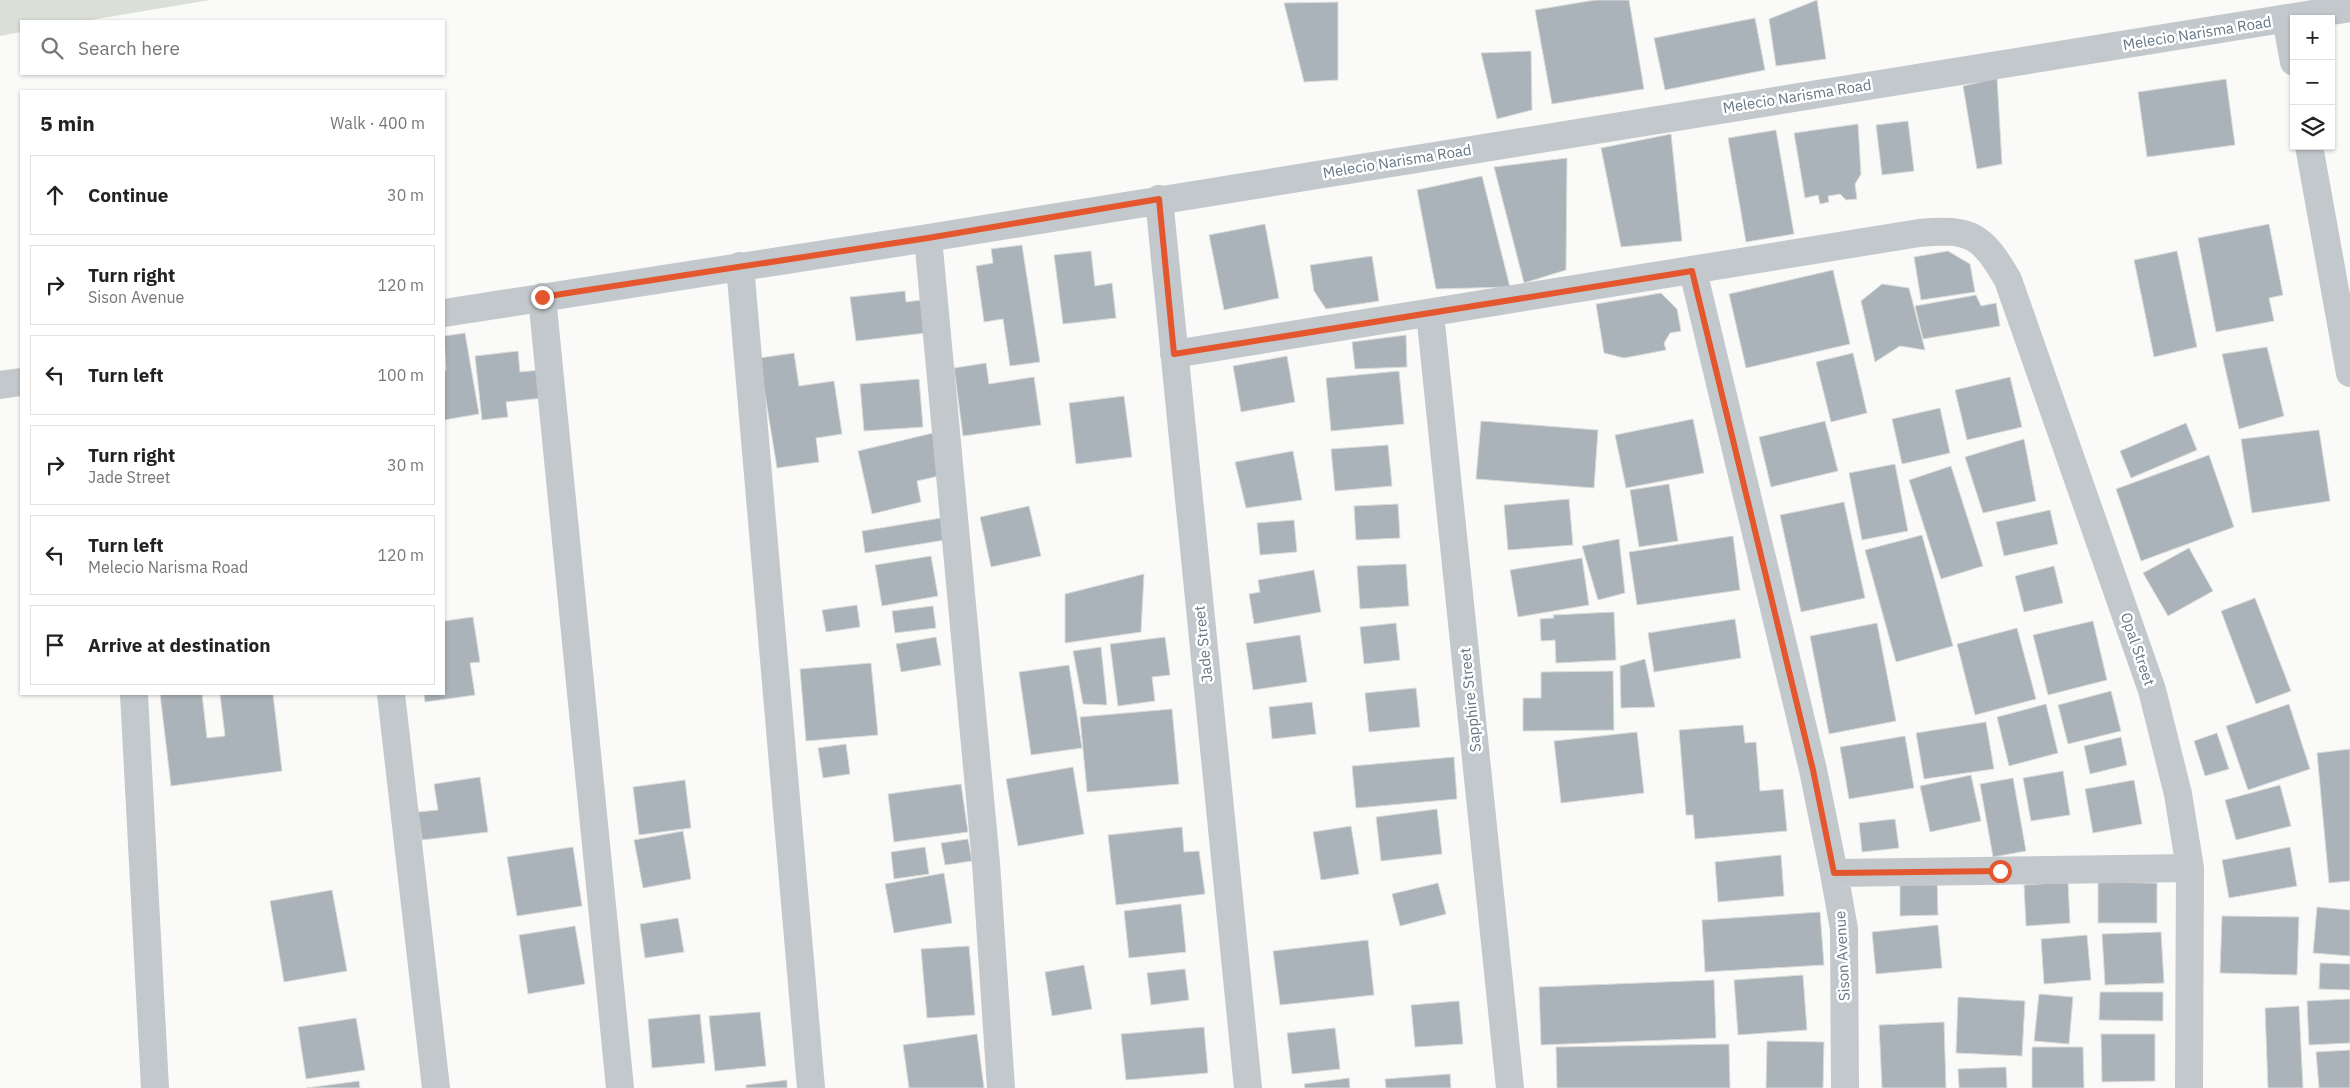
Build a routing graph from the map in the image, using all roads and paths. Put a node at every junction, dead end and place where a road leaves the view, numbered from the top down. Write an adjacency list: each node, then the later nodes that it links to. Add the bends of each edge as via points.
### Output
1 (2350, 8): 2 (street, Melecio Narisma Road)
2 (2286, 19): 3 (street); 5 (street, Melecio Narisma Road)
3 (2294, 60)
4 (2309, 150): 13 (street)
5 (1159, 199): 6 (street, Melecio Narisma Road); 12 (street, Jade Street)
6 (928, 238): 7 (street, Melecio Narisma Road); 24 (street, via 986,863)
7 (740, 266): 9 (street, Melecio Narisma Road); 23 (street)
8 (1692, 271): 11 (street); 18 (street, Opal Street, via 1948,230 1976,237 1993,254 2008,280 2152,690 2178,794); 19 (street, Sison Avenue)
9 (542, 297): 10 (street, Melecio Narisma Road); 22 (street)
10 (445, 313)
11 (1430, 313): 12 (street); 26 (street, Sapphire Street)
12 (1174, 354): 25 (street, Jade Street)
13 (2350, 373)
14 (20, 382): 15 (street)
15 (0, 385)
16 (134, 695): 20 (street)
17 (391, 695): 21 (street)
18 (2190, 868): 19 (street); 28 (street, Opal Street)
19 (1834, 873): 27 (street, Sison Avenue, via 1844,929)
20 (155, 1088)
21 (436, 1088)
22 (620, 1088)
23 (811, 1088)
24 (1001, 1088)
25 (1248, 1088)
26 (1510, 1088)
27 (1845, 1088)
28 (2189, 1088)

